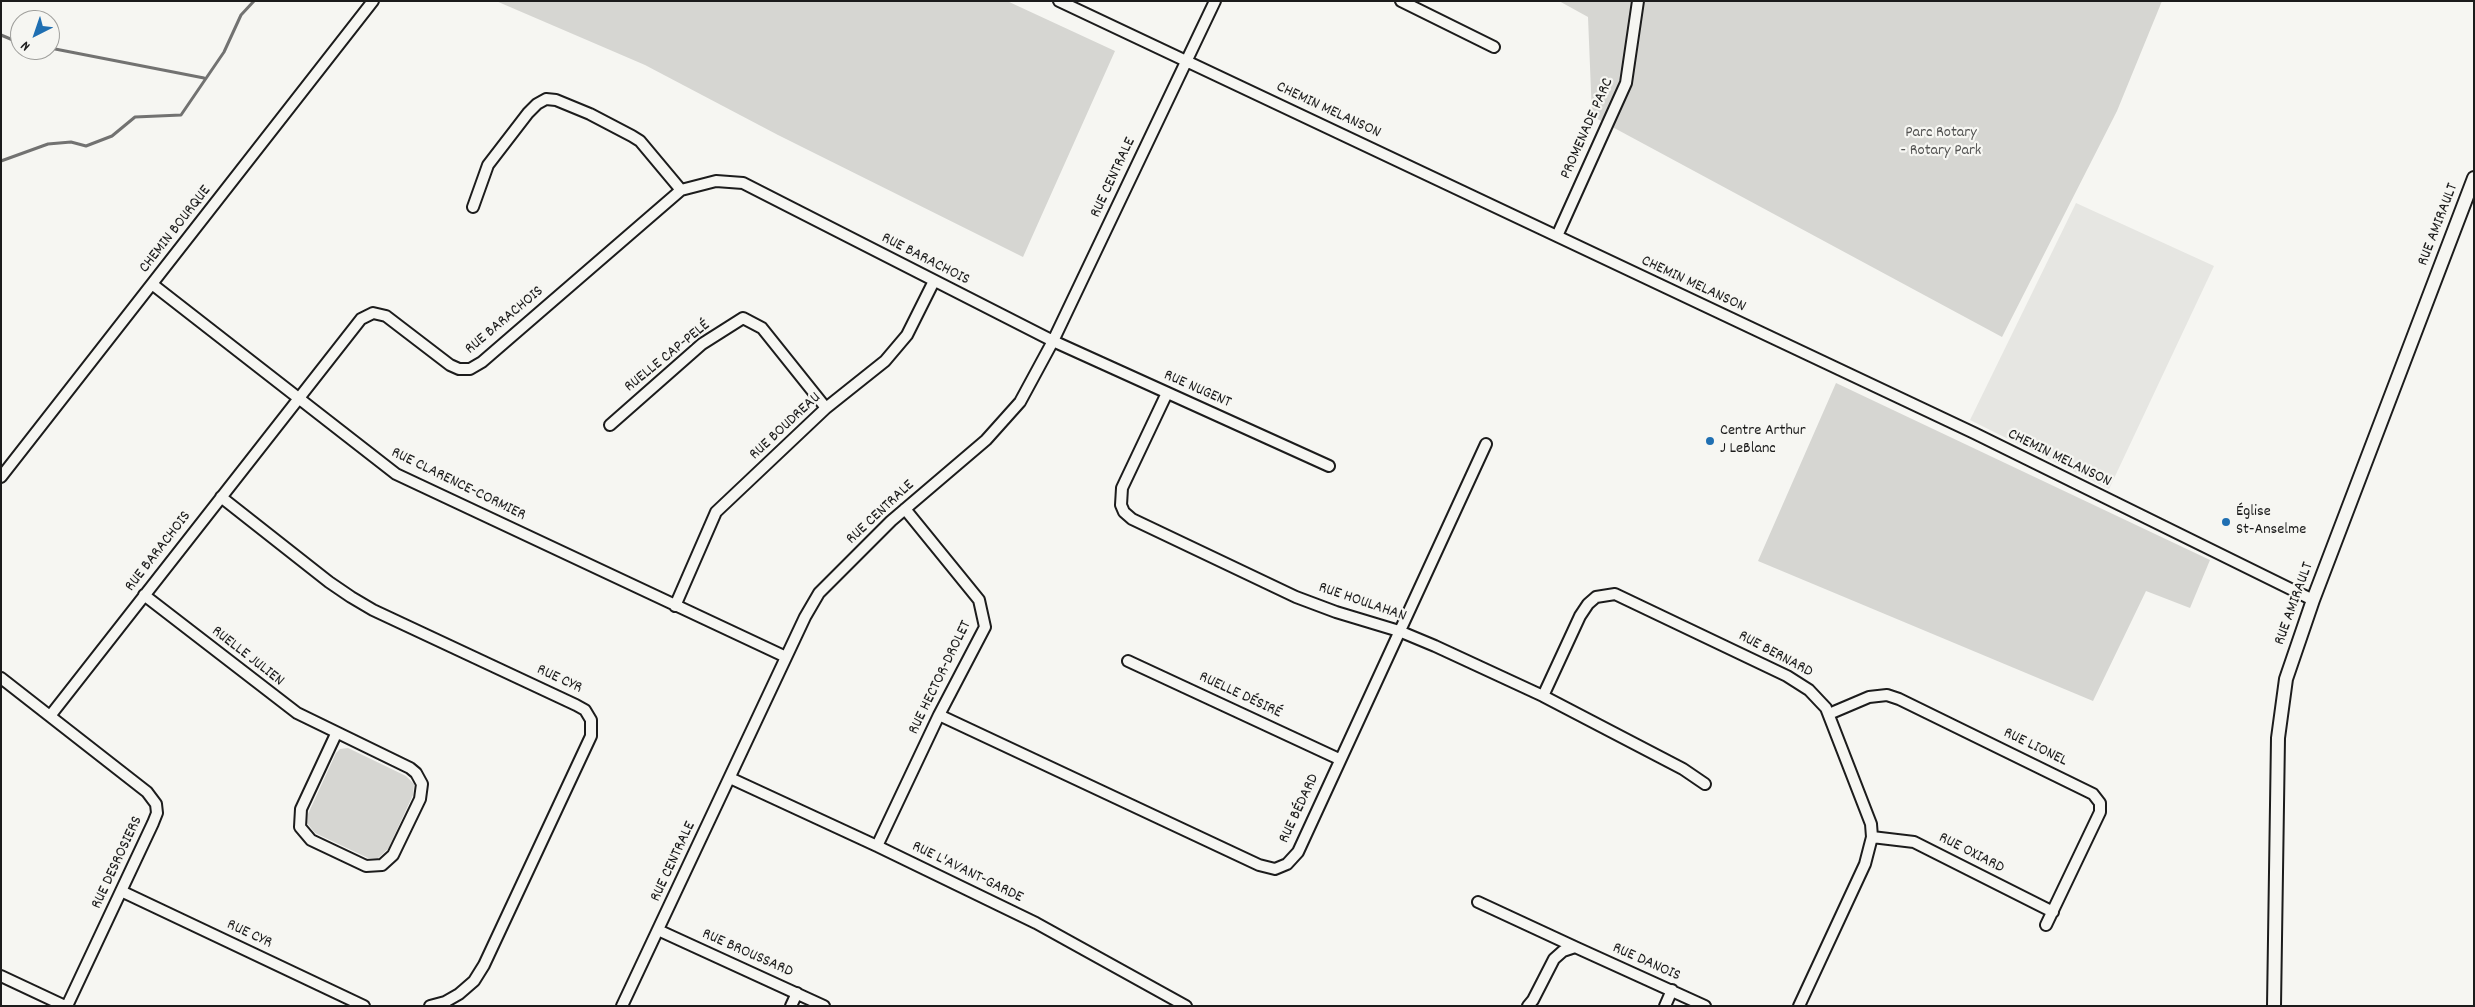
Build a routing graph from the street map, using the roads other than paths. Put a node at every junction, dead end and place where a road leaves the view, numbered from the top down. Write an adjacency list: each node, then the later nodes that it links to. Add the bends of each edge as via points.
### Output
1 (373, 1): 13 (street, CHEMIN BOURQUE)
2 (1059, 1): 7 (street, CHEMIN MELANSON)
3 (1215, 1): 7 (street, RUE CENTRALE)
4 (1401, 1): 6 (street)
5 (1638, 1): 11 (street, PROMENADE PARC, via 1626,83)
6 (1494, 47)
7 (1186, 61): 11 (street, CHEMIN MELANSON); 14 (street, RUE CENTRALE)
8 (2474, 178): 25 (main road, RUE AMIRAULT)
9 (681, 190): 10 (street, via 640,141 582,111 546,99 528,113 488,165); 12 (street, RUE BARACHOIS, via 716,180 743,183); 16 (street, RUE BARACHOIS, via 474,368 462,370 453,367 392,319 374,313 357,322)
10 (473, 207)
11 (1556, 236): 25 (street, CHEMIN MELANSON, via 1974,433)
12 (934, 281): 14 (street, RUE BARACHOIS); 17 (street, RUE BOUDREAU, via 907,335 885,361)
13 (152, 284): 16 (street, RUE CLARENCE-CORMIER); 21 (street, CHEMIN BOURQUE)
14 (1053, 341): 15 (street, RUE NUGENT); 23 (street, RUE CENTRALE, via 1020,402 986,440)
15 (1167, 393): 20 (street, RUE NUGENT); 27 (street, RUE HOULAHAN, via 1122,488 1124,512 1144,526 1296,597)
16 (298, 399): 22 (street, RUE BARACHOIS); 26 (street, RUE CLARENCE-CORMIER, via 396,474)
17 (826, 408): 18 (street, RUELLE CAP-PELÉ, via 762,328 743,318 702,344); 26 (street, RUE BOUDREAU, via 716,512)
18 (610, 425)
19 (1486, 444): 27 (street, RUE BÉDARD)
20 (1329, 466)
21 (1, 476)
22 (221, 496): 24 (street, RUE BARACHOIS); 52 (street, RUE CYR, via 356,600 576,705 585,710 591,720 591,736 484,965 460,994)
23 (904, 509): 28 (street, RUE CENTRALE, via 818,593); 33 (street, RUE HECTOR-DROLET, via 979,600 985,627)
24 (144, 595): 34 (street, RUE BARACHOIS); 35 (street, RUELLE JULIEN, via 279,701)
25 (2313, 600): 61 (main road, RUE AMIRAULT, via 2286,680 2278,738)
26 (675, 606): 28 (street, RUE CLARENCE-CORMIER)
27 (1399, 631): 31 (street, RUE HOULAHAN); 36 (street, RUE BÉDARD)
28 (786, 657): 37 (street, RUE CENTRALE)
29 (1128, 661): 36 (street, RUELLE DÉSIRÉ)
30 (1, 678): 34 (street, RUE DESROSIERS)
31 (1543, 696): 32 (street, RUE BERNARD, via 1588,604 1596,597 1615,594 1787,676 1809,690); 38 (street, RUE HOULAHAN, via 1683,769)
32 (1829, 714): 39 (street, RUE BERNARD, via 1871,824); 43 (street, RUE LIONEL, via 1869,697 1887,695 1899,698 2093,794 2100,803 2100,812)
33 (939, 715): 36 (street, RUE BÉDARD, via 1259,865 1275,869 1287,864 1298,852); 40 (street, RUE HECTOR-DROLET)
34 (50, 716): 41 (street, RUE DESROSIERS, via 147,792 156,804 153,823)
35 (336, 734): 35 (street, RUELLE JULIEN, via 301,809 300,827 307,837 366,866 382,866 395,852 420,799 421,780 410,768)
36 (1339, 759)
37 (730, 778): 40 (street, RUE L'AVANT-GARDE); 45 (street, RUE CENTRALE)
38 (1705, 784)
39 (1872, 837): 43 (street, RUE OXIARD, via 1914,842); 60 (street, RUE BERNARD, via 1865,864)
40 (877, 846): 56 (street, RUE L'AVANT-GARDE, via 1036,923)
41 (121, 891): 50 (street, RUE DESROSIERS); 51 (street, RUE CYR)
42 (1478, 902): 46 (street, RUE DANOIS)
43 (2053, 912): 44 (street, RUE LIONEL)
44 (2046, 926)
45 (658, 930): 49 (street, RUE BROUSSARD); 53 (street, RUE CENTRALE)
46 (1575, 948): 48 (street, RUE DANOIS); 57 (street, via 1563,951 1554,959)
47 (1, 976): 50 (street)
48 (1672, 990): 58 (street); 59 (street, RUE DANOIS)
49 (797, 993): 54 (street); 55 (street, RUE BROUSSARD)
50 (66, 1006)
51 (364, 1006)
52 (430, 1006)
53 (622, 1006)
54 (791, 1006)
55 (824, 1006)
56 (1186, 1006)
57 (1528, 1006)
58 (1665, 1006)
59 (1705, 1006)
60 (1799, 1006)
61 (2274, 1006)

